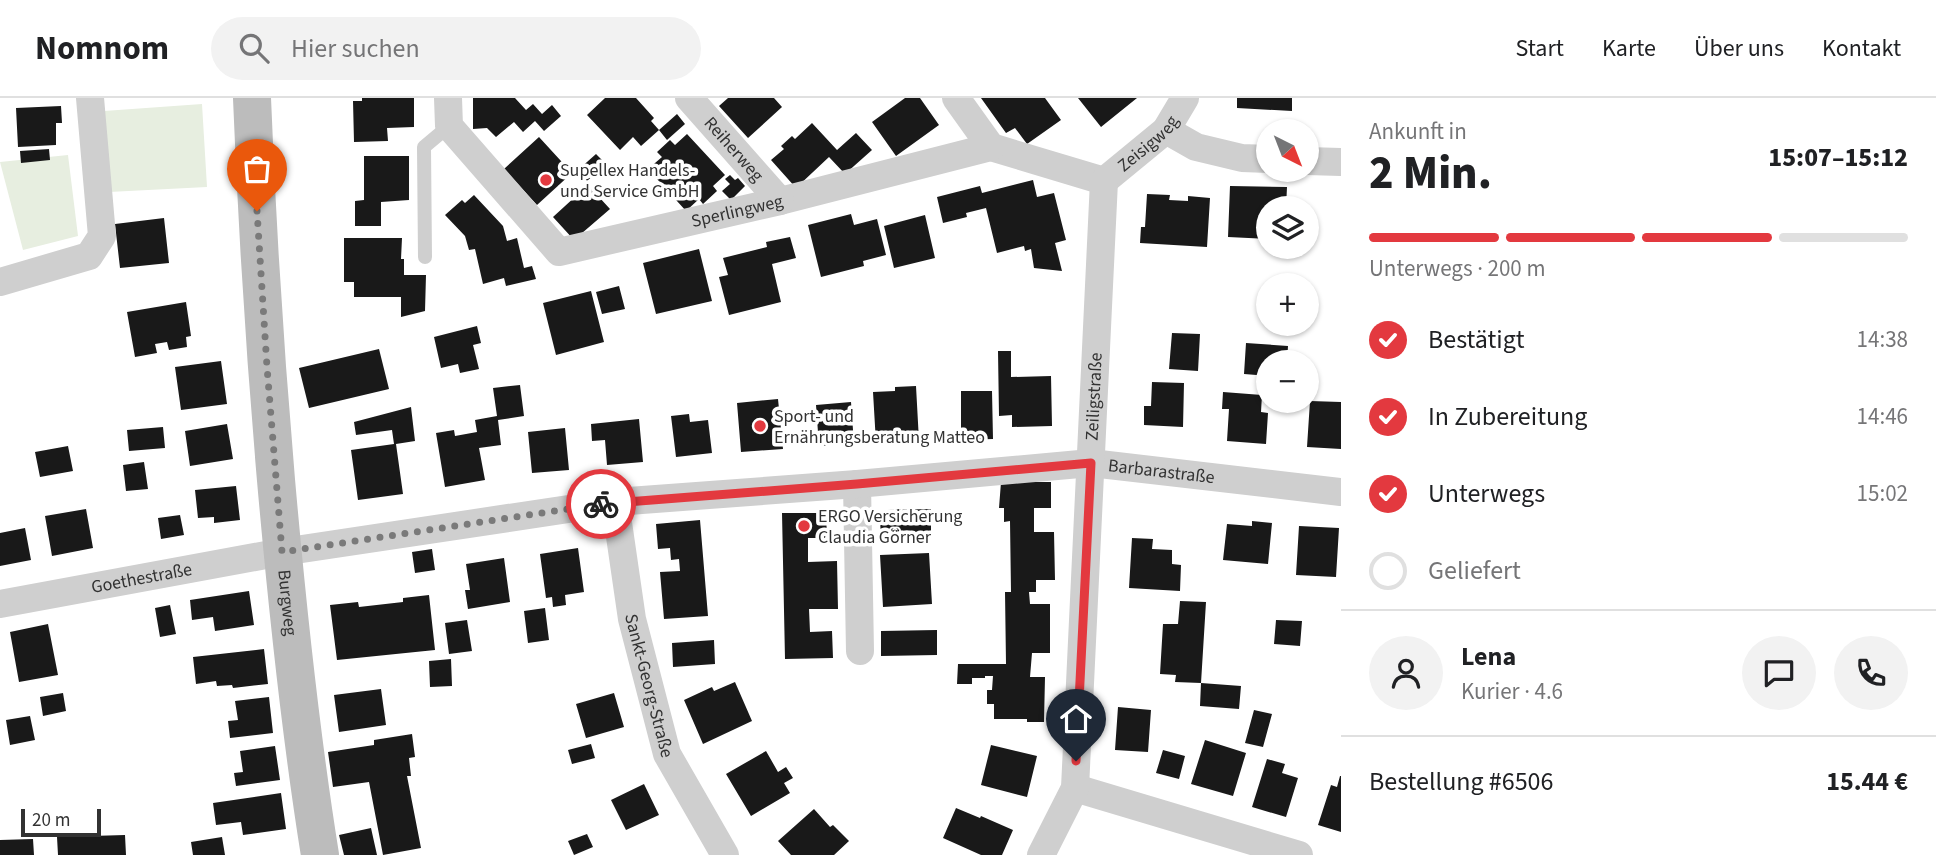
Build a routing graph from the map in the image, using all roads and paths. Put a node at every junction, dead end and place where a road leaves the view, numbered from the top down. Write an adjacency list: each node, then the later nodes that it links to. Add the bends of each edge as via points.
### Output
1 (90, 98): 16 (street, via 102,236 89,256)
2 (252, 98): 21 (street, Burgweg)
3 (448, 98): 7 (street)
4 (689, 98): 14 (street, Reiherweg)
5 (956, 98): 9 (street)
6 (1185, 98): 8 (street, Zeisigweg)
7 (449, 126): 14 (street, Sperlingweg, via 559,253); 15 (lane, via 424,147)
8 (1166, 130): 10 (street, via 1196,147); 13 (street, Zeisigweg)
9 (991, 147): 13 (street); 14 (street, Sperlingweg)
10 (1256, 159)
11 (1320, 161): 12 (street)
12 (1341, 162)
13 (1104, 181): 17 (street, Zeiligstraße)
14 (779, 201)
15 (425, 257)
16 (0, 282)
17 (1091, 463): 18 (street, Barbarastraße); 19 (street, Barbarastraße); 24 (street, Zeiligstraße)
18 (857, 484): 20 (street, Barbarastraße); 23 (street)
19 (1341, 492)
20 (614, 502): 21 (street, Barbarastraße); 26 (street, Sankt-Georg-Straße, via 632,619 667,754)
21 (282, 552): 22 (street, Goethestraße); 25 (street, Burgweg)
22 (0, 604)
23 (860, 651)
24 (1075, 788): 27 (street, Zeiligstraße); 28 (street)
25 (320, 855)
26 (725, 855)
27 (1041, 855)
28 (1299, 855)

